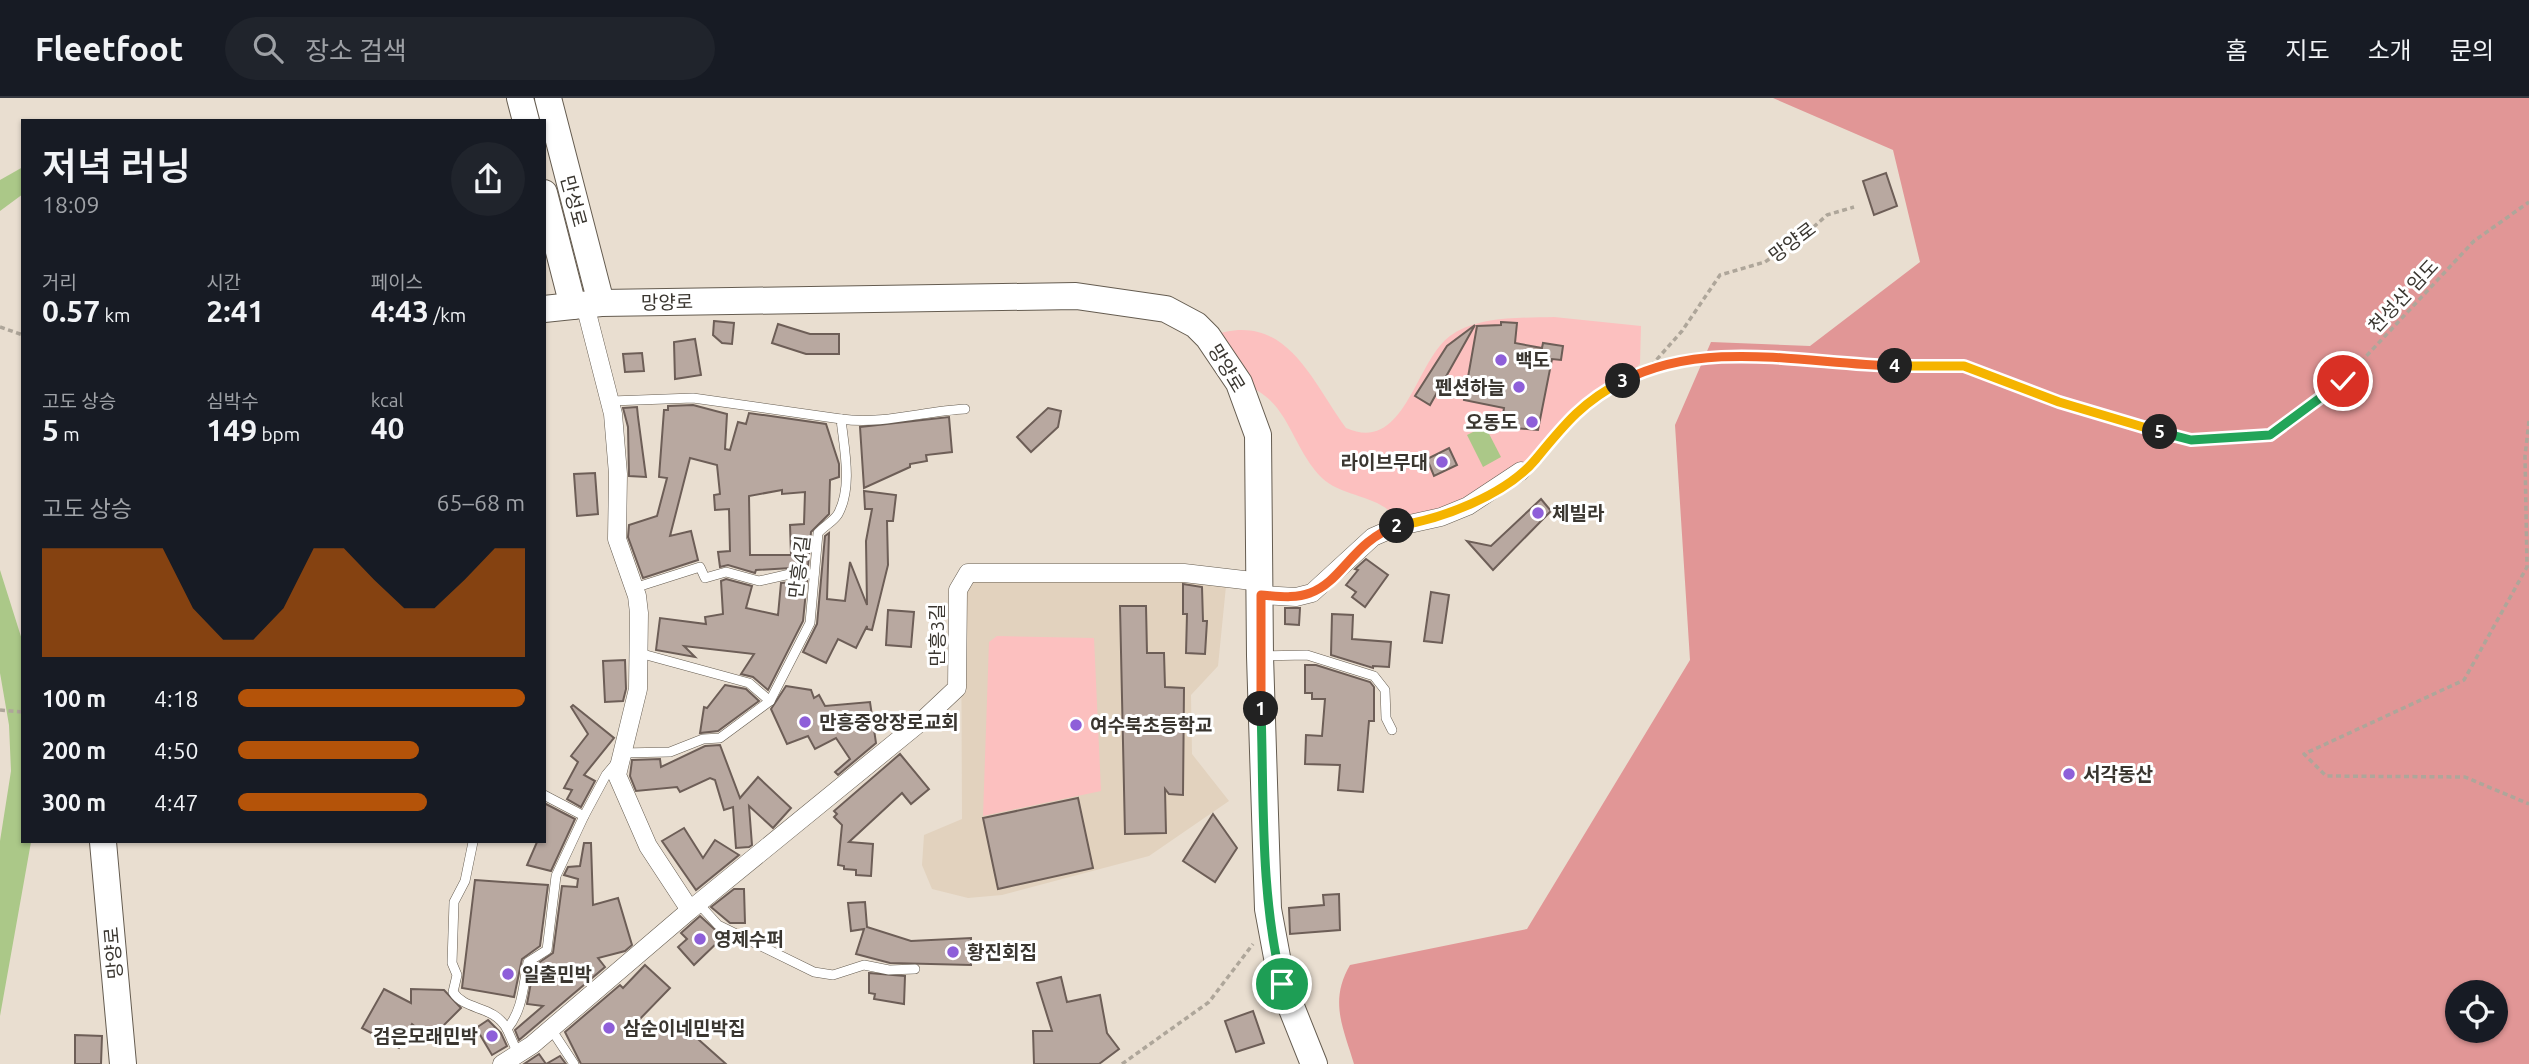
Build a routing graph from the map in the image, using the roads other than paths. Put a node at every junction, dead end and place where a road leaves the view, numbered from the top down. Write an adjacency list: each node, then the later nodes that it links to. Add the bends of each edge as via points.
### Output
1 (520, 98): 3 (main road)
2 (548, 98): 5 (main road, 만성로)
3 (525, 119)
4 (546, 198): 5 (main road, 만성로)
5 (587, 305): 6 (main road, 망양로); 7 (street); 13 (main road, 망양로, via 1076,296 1177,313 1196,325 1219,350 1254,417 1260,456)
6 (546, 309)
7 (611, 401): 9 (lane, via 693,398); 12 (street, via 618,474 615,527)
8 (965, 409): 9 (lane, via 885,419)
9 (841, 419): 11 (lane, 만흥4길, via 845,490 837,516 818,533)
10 (1521, 471): 13 (street, via 1468,506 1373,537 1312,593 1296,597)
11 (814, 574): 12 (lane, via 760,581 726,572 705,578 700,567); 16 (lane, 만흥4길, via 810,623)
12 (634, 588): 14 (street)
13 (1261, 588): 15 (main road, 망양로); 23 (street, 만흥3길, via 1184,573 968,573 958,590 957,688)
14 (639, 653): 16 (lane, via 749,683); 18 (street, via 636,701)
15 (1260, 656): 17 (lane, via 1307,655 1374,676 1385,690 1386,718); 31 (main road, 망양로, via 1270,923 1282,984)
16 (770, 701): 18 (lane, 만흥4길, via 720,738 670,752)
17 (1392, 730)
18 (619, 758): 20 (lane); 23 (street, via 619,786 648,846)
19 (546, 796): 20 (lane)
20 (584, 816): 25 (lane, via 556,876 549,945 528,962 518,1009)
21 (103, 843): 28 (main road, 망양로)
22 (473, 843): 25 (lane, via 465,881 454,902 452,963 457,975 453,992 462,1002 497,1015)
23 (694, 906): 24 (lane, via 719,925 814,972 833,975 864,965); 26 (street, 만흥3길)
24 (915, 969)
25 (507, 1029): 27 (lane)
26 (551, 1029): 27 (street, 만흥3길); 30 (lane)
27 (518, 1054): 29 (street, 만흥3길)
28 (123, 1064)
29 (502, 1064)
30 (574, 1064)
31 (1314, 1064)

